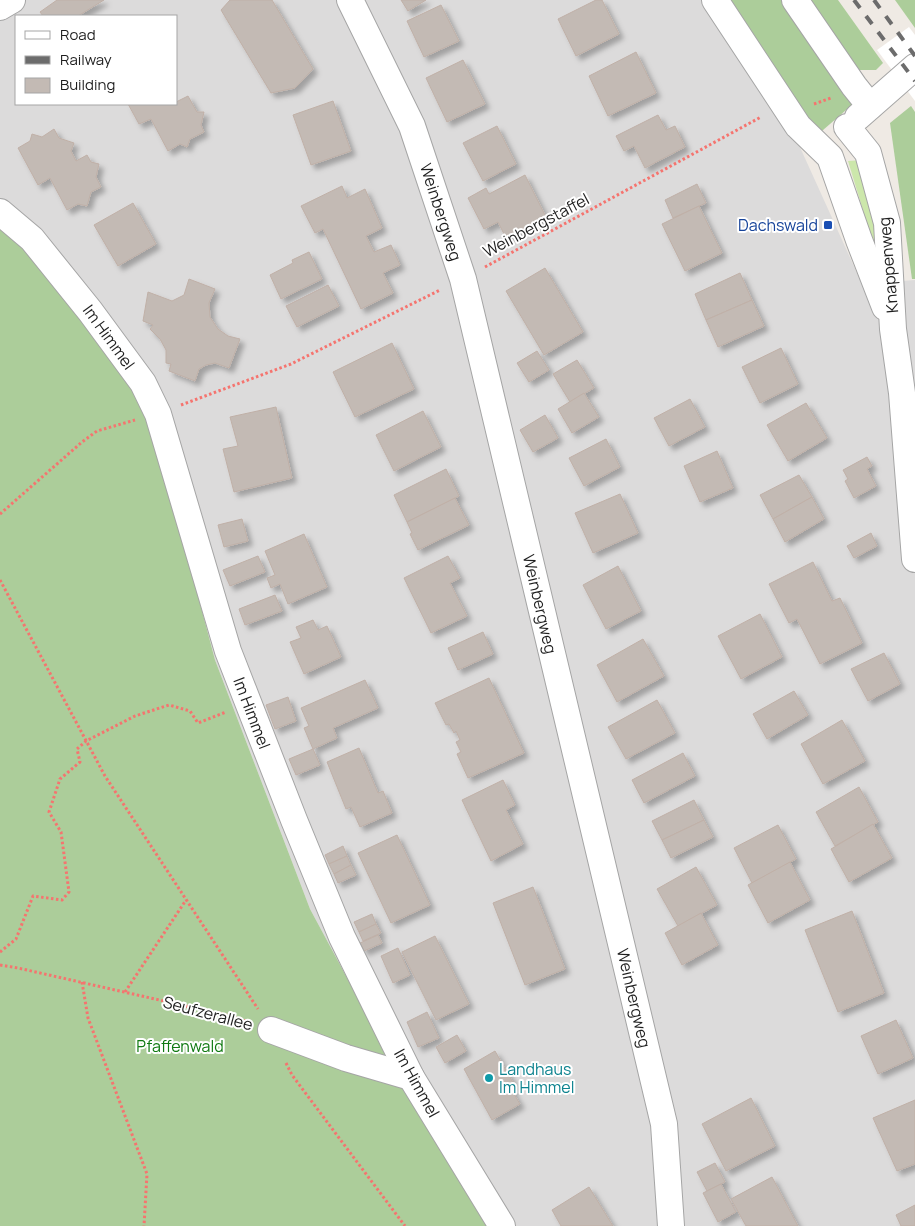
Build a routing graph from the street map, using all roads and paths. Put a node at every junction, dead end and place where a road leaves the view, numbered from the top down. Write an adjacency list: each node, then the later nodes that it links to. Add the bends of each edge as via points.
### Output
1 (12, 0): 5 (street)
2 (350, 0): 12 (street, Weinbergweg, via 412,126)
3 (715, 0): 7 (street, Knappenweg)
4 (795, 0): 8 (street)
5 (0, 7)
6 (915, 67): 8 (street)
7 (783, 105): 10 (street, Knappenweg, via 798,126); 12 (path, Weinbergstaffel)
8 (870, 106): 9 (street)
9 (847, 127): 10 (street, via 834,139); 13 (street, Knappenweg, via 868,153 887,223)
10 (830, 157): 13 (street, Knappenweg)
11 (0, 212): 14 (street, Im Himmel, via 32,239 90,311 143,384)
12 (463, 279): 14 (path, Weinbergstaffel, via 292,364); 31 (street, Weinbergweg, via 664,1124)
13 (893, 329): 17 (street, Knappenweg, via 902,393)
14 (158, 414): 27 (street, Im Himmel, via 228,651 342,937)
15 (121, 424): 16 (path, via 97,432 82,442)
16 (0, 514)
17 (915, 559)
18 (0, 580): 20 (path)
19 (209, 719): 20 (path, via 198,723 190,711 169,705 135,716)
20 (86, 740): 21 (path, via 105,776); 22 (path, via 77,750 80,762 60,779 49,812 60,832 70,892 62,900 33,896 16,939)
21 (186, 900): 25 (path); 26 (path)
22 (0, 952)
23 (0, 965): 24 (path, Seufzerallee)
24 (82, 982): 25 (path, Seufzerallee); 28 (path, via 88,1018 147,1174)
25 (125, 992): 26 (path, Seufzerallee, via 230,1016)
26 (271, 1030): 27 (street, Seufzerallee, via 346,1058); 29 (path, via 292,1075)
27 (411, 1076): 30 (street, Im Himmel)
28 (144, 1226)
29 (405, 1226)
30 (502, 1226)
31 (671, 1226)

